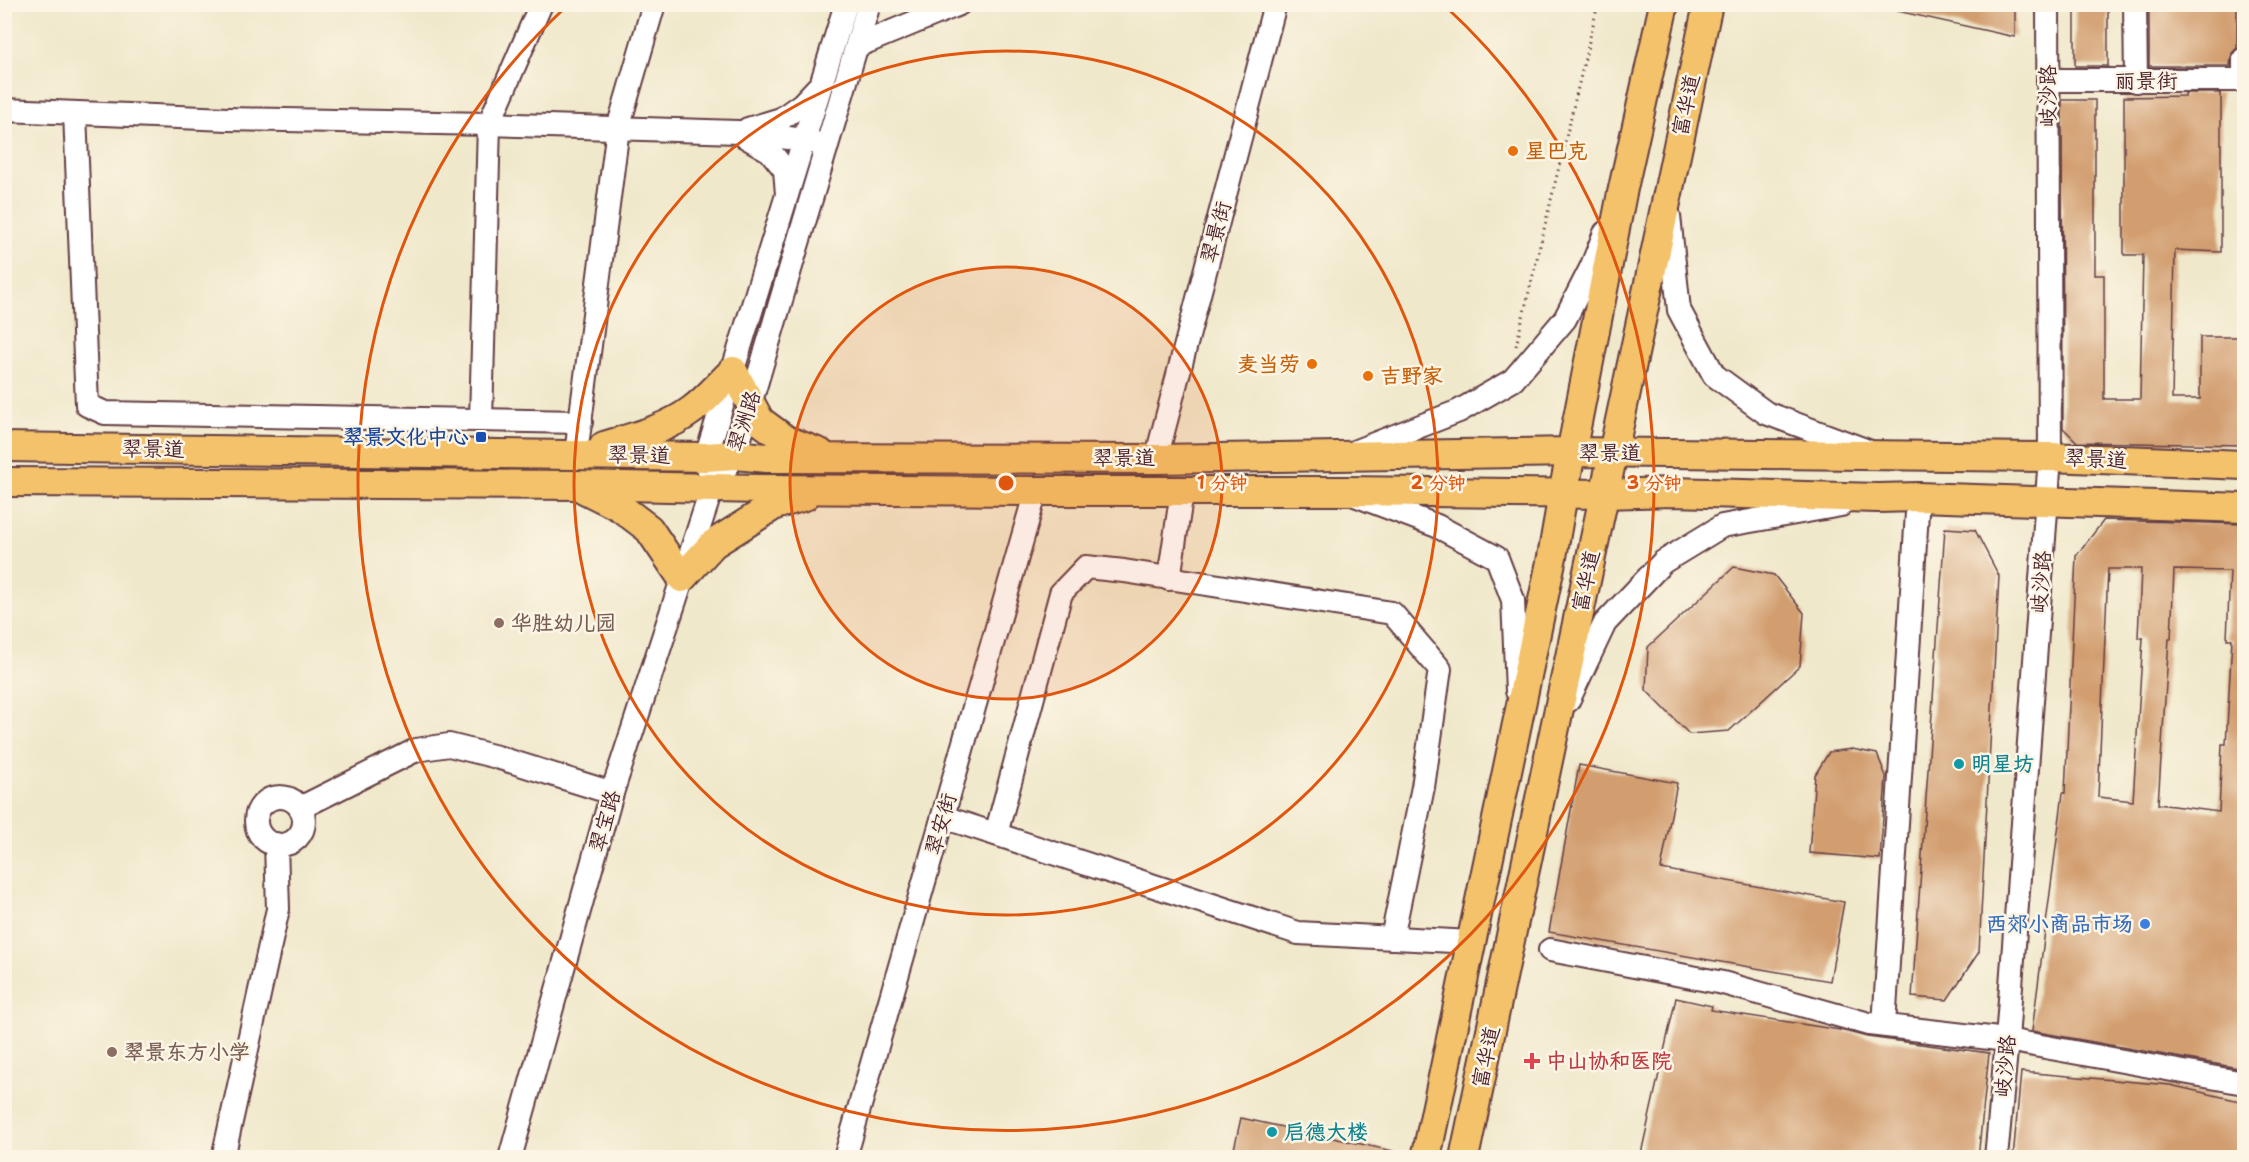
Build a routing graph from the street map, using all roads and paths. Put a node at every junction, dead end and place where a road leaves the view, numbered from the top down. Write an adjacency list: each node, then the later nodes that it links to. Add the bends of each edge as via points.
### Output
1 (541, 4): 20 (street)
2 (654, 4): 21 (street)
3 (846, 4): 14 (street, 翠洲路)
4 (869, 4): 12 (street, 翠洲路)
5 (959, 4): 12 (street)
6 (1275, 4): 43 (street, 翠景街)
7 (1598, 4): 29 (path, via 1516,336)
8 (1664, 4): 25 (main road, 富华道)
9 (1708, 4): 26 (main road, 富华道)
10 (2048, 4): 15 (street, 岐沙路)
11 (2135, 4): 16 (street)
12 (857, 46): 24 (street, 翠洲路)
13 (2244, 58): 17 (street)
14 (824, 80): 22 (street, via 782,119); 23 (street, 翠洲路)
15 (2048, 80): 16 (street, 丽景街); 41 (street, 岐沙路)
16 (2136, 81): 17 (street, 丽景街)
17 (2244, 81)
18 (4, 110): 19 (street)
19 (75, 113): 20 (street); 31 (street, via 87,405 105,413)
20 (489, 124): 21 (street); 31 (street)
21 (618, 128): 22 (street); 32 (street)
22 (738, 132): 23 (street); 27 (street, via 770,151 785,170)
23 (806, 140): 24 (street); 27 (street, 翠洲路)
24 (827, 146): 30 (street, 翠洲路)
25 (1622, 193): 29 (street, via 1565,319); 34 (main road, 富华道)
26 (1666, 195): 35 (main road, 富华道); 39 (street, via 1679,310 1714,375 1766,413)
27 (788, 199): 28 (street, 翠洲路)
28 (733, 370): 30 (main road); 36 (main road, via 693,410 672,423); 40 (street, 翠洲路)
29 (1513, 380): 37 (street, via 1459,411)
30 (750, 405): 38 (street, 翠洲路); 42 (main road, via 760,422 786,440)
31 (480, 420): 32 (street)
32 (581, 422): 36 (street)
33 (4, 447): 36 (main road, 翠景道)
34 (1571, 452): 35 (main road, 翠景道); 37 (main road, 翠景道); 52 (main road, 富华道)
35 (1614, 453): 39 (main road, 翠景道); 53 (main road, 富华道)
36 (576, 454): 40 (main road, 翠景道)
37 (1349, 454): 43 (main road, 翠景道)
38 (735, 455): 40 (main road, 翠景道); 42 (main road, 翠景道); 47 (street, 翠洲路)
39 (1880, 455): 41 (main road, 翠景道)
40 (706, 457): 47 (street, 翠洲路)
41 (2050, 457): 44 (main road, 翠景道); 56 (street, 岐沙路)
42 (832, 458): 43 (main road, 翠景道)
43 (1156, 459)
44 (2244, 465)
45 (4, 482): 46 (main road, 翠景道)
46 (577, 485): 47 (main road, 翠景道); 58 (main road, via 620,507 649,529)
47 (712, 488): 48 (main road, 翠景道); 58 (street, 翠宝路)
48 (825, 489): 49 (main road, 翠景道); 58 (main road, via 775,505 742,525 713,544)
49 (1036, 491): 50 (main road, 翠景道); 64 (street, 翠安街)
50 (1182, 491): 51 (main road, 翠景道); 59 (street)
51 (1346, 491): 52 (main road, 翠景道); 60 (street, via 1437,526 1497,558 1513,600)
52 (1563, 494): 53 (main road, 翠景道); 60 (main road, 富华道)
53 (1604, 494): 55 (main road, 翠景道); 61 (main road, 富华道)
54 (1918, 497): 55 (main road, 翠景道); 56 (main road, 翠景道); 70 (street)
55 (1878, 498): 61 (street, via 1722,526 1663,562 1605,623)
56 (2047, 502): 57 (main road, 翠景道); 71 (street, 岐沙路)
57 (2244, 508)
58 (682, 578): 62 (street, 翠宝路)
59 (1169, 579): 65 (street, via 1086,567 1061,593); 67 (street, via 1392,614 1440,669 1424,787)
60 (1518, 724): 68 (main road, 富华道)
61 (1555, 729): 77 (main road, 富华道)
62 (612, 794): 63 (street, via 449,745 416,750); 74 (street, 翠宝路)
63 (300, 808): 66 (street, via 302,831 291,842); 66 (street, via 280,797 260,807 258,830 262,837)
64 (944, 817): 65 (street); 75 (street, 翠安街)
65 (996, 834): 67 (street, via 1298,933)
66 (276, 844): 73 (street, via 278,909)
67 (1392, 938): 68 (street)
68 (1472, 942): 76 (main road, 富华道)
69 (1550, 950): 70 (street, via 1723,983)
70 (1884, 1025): 71 (street)
71 (2007, 1040): 72 (street); 78 (street, 岐沙路)
72 (2244, 1083)
73 (223, 1158)
74 (510, 1158)
75 (845, 1158)
76 (1426, 1158)
77 (1464, 1158)
78 (1996, 1158)

